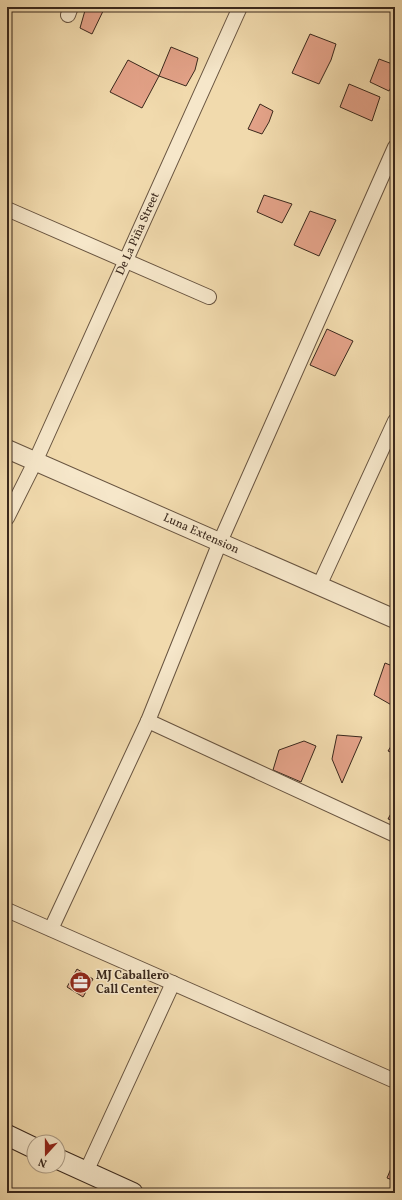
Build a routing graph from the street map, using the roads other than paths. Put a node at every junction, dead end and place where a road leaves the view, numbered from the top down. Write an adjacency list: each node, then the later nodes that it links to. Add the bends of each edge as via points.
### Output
1 (240, 7): 4 (street, De La Piña Street)
2 (395, 147): 10 (street)
3 (7, 209): 4 (street)
4 (126, 261): 5 (street); 8 (street, De La Piña Street)
5 (209, 297)
6 (395, 420): 11 (street)
7 (7, 449): 8 (street, Luna Extension)
8 (35, 462): 9 (street, De La Piña Street); 10 (street, Luna Extension)
9 (7, 518)
10 (220, 542): 11 (street, Luna Extension); 13 (street)
11 (319, 586): 12 (street, Luna Extension)
12 (395, 619)
13 (148, 722): 14 (street); 16 (street)
14 (395, 834)
15 (7, 910): 16 (street)
16 (51, 929): 17 (street)
17 (173, 983): 18 (street); 22 (street)
18 (395, 1081)
19 (7, 1135): 20 (main road)
20 (26, 1144)
21 (66, 1162): 22 (main road)
22 (86, 1172): 23 (main road)
23 (133, 1193)

